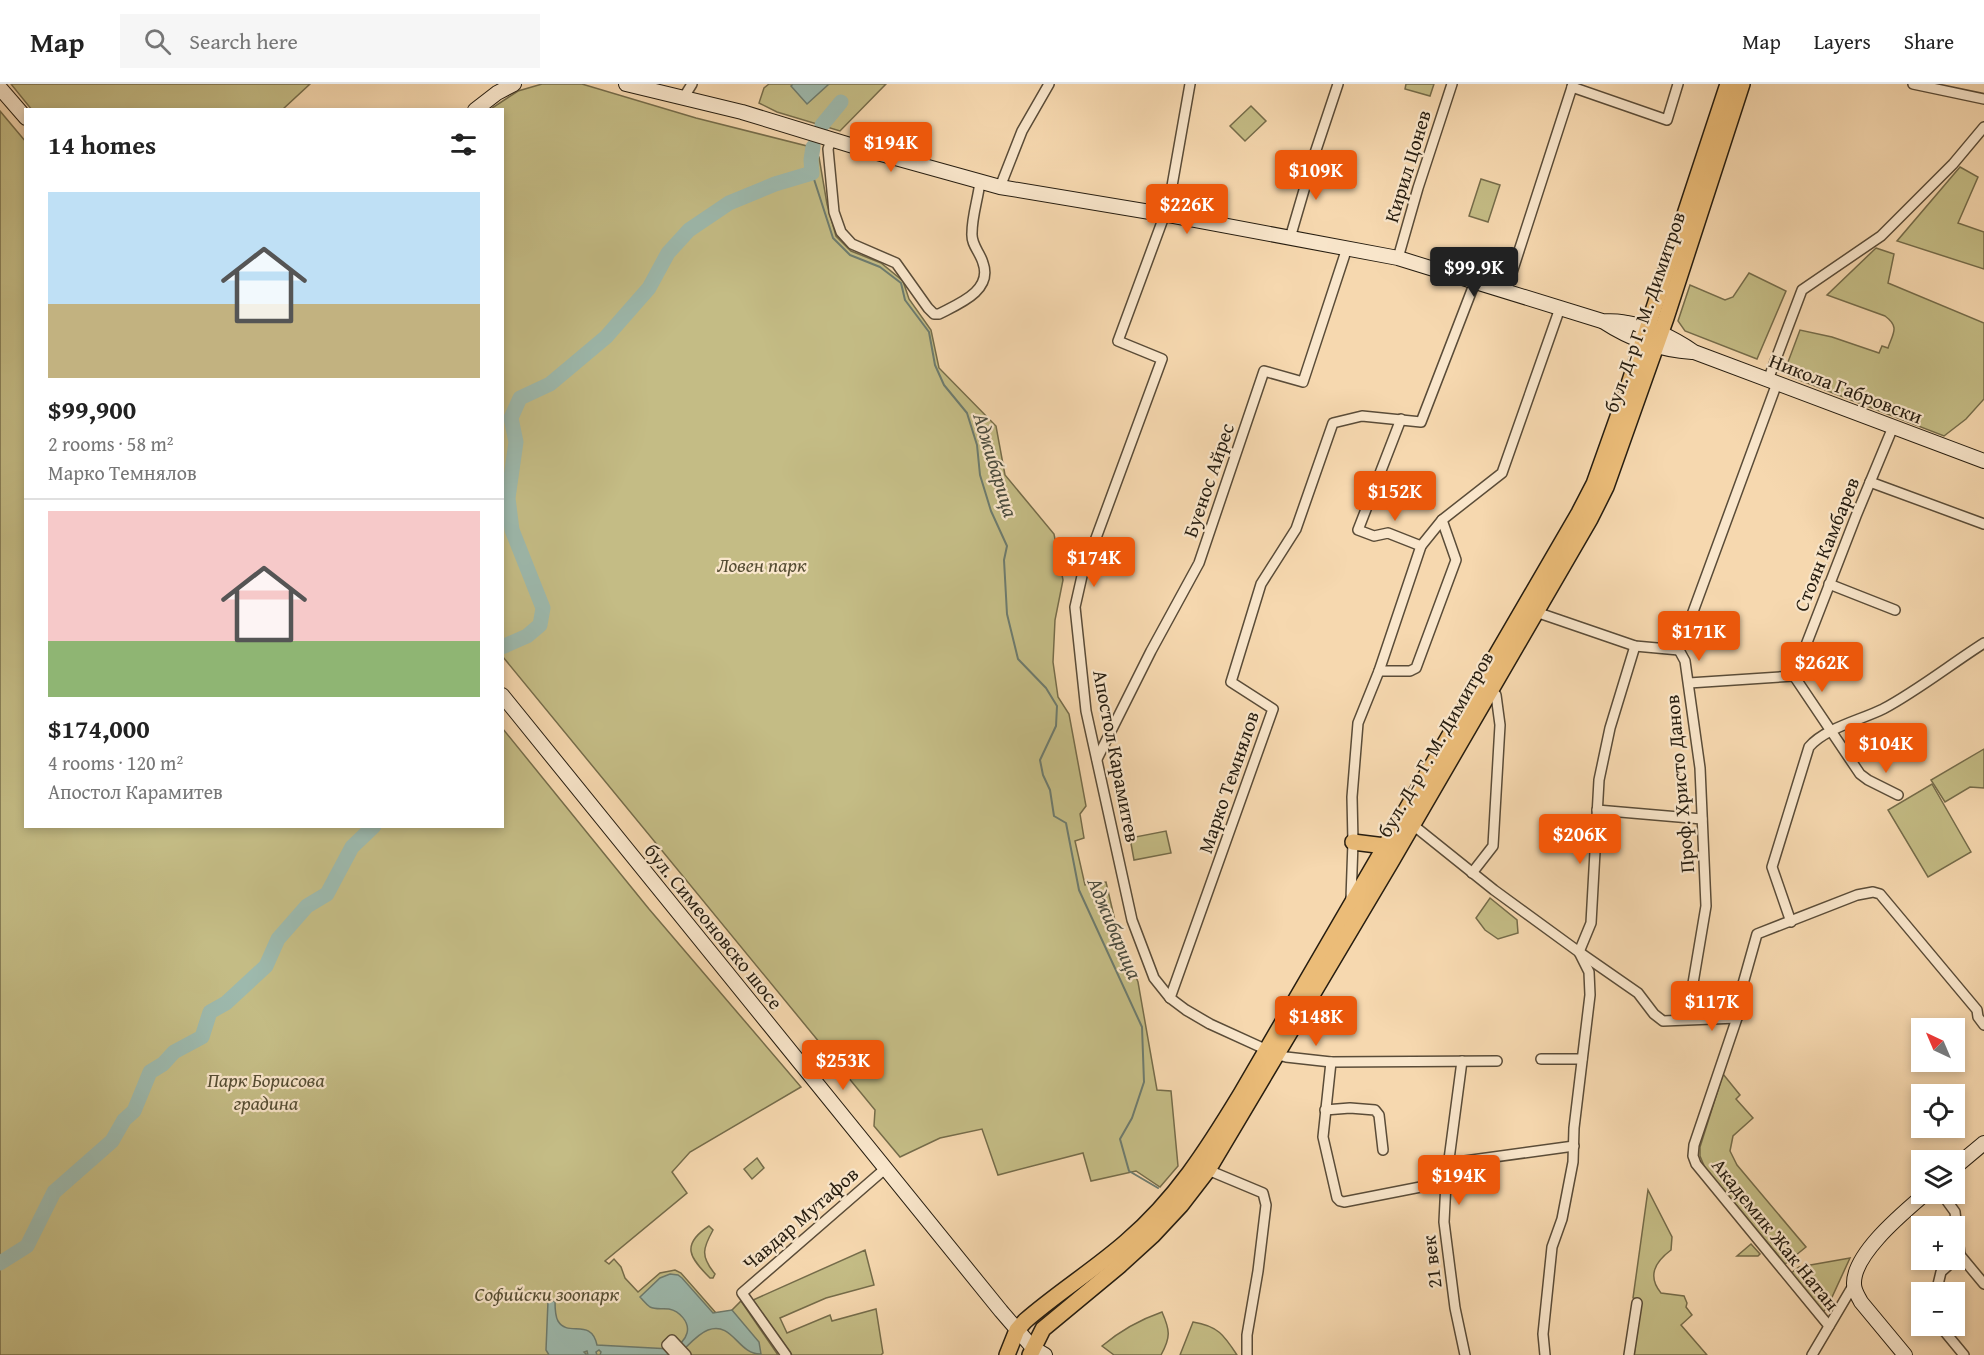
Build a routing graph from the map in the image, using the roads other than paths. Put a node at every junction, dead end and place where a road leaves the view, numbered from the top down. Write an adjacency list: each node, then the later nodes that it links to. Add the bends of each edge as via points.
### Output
1 (514, 84): 16 (street)
2 (627, 84): 14 (street, Никола Габровски)
3 (692, 84): 14 (street)
4 (1049, 84): 21 (street, via 1022,131)
5 (1190, 84): 22 (street, Апостол Карамитев)
6 (1336, 84): 23 (street)
7 (1452, 84): 25 (street, Кирил Цонев)
8 (1678, 84): 12 (street, via 1667,120)
9 (1728, 84): 29 (main road, бул. Д-р Г. М. Димитров)
10 (1742, 84): 29 (main road, бул. Д-р Г. М. Димитров)
11 (1913, 84): 15 (street)
12 (1572, 86): 27 (street)
13 (0, 88): 17 (street)
14 (684, 98): 19 (street, Никола Габровски)
15 (1984, 99)
16 (478, 108)
17 (24, 116)
18 (1984, 127): 30 (street, via 1881,236 1802,290)
19 (831, 140): 20 (street, Никола Габровски); 20 (street, via 828,149 834,212 841,232 852,244 896,263 934,314 974,296 985,275 972,233)
20 (981, 182): 21 (street, Никола Габровски)
21 (1000, 187): 22 (street, Никола Габровски)
22 (1165, 215): 23 (street, Никола Габровски); 50 (street, Апостол Карамитев, via 1118,341 1162,359 1082,576 1075,607 1086,711)
23 (1290, 238): 24 (street, Никола Габровски)
24 (1347, 248): 25 (street, Никола Габровски); 50 (street, Буенос Айрес, via 1303,382 1264,371 1199,563)
25 (1398, 258): 26 (street, Никола Габровски)
26 (1475, 282): 27 (street, Никола Габровски); 31 (street, Марко Темнялов, via 1421,422)
27 (1506, 291): 28 (street, Никола Габровски)
28 (1560, 308): 29 (street, Никола Габровски, via 1602,321 1622,334); 35 (street, via 1503,473)
29 (1652, 338): 30 (street, Никола Габровски, via 1674,351 1694,352); 40 (main road, бул. Д-р Г. М. Димитров, via 1606,487); 56 (main road, бул. Д-р Г. М. Димитров, via 1594,484)
30 (1773, 381): 32 (street, Никола Габровски); 43 (street)
31 (1401, 419): 37 (street, via 1358,530 1374,536 1388,533); 61 (street, Марко Темнялов, via 1362,416 1333,423 1296,529 1261,584 1231,682 1274,709)
32 (1893, 427): 33 (street, Никола Габровски); 34 (street, Стоян Камбарев)
33 (1984, 461)
34 (1870, 482): 36 (street); 38 (street, Стоян Камбарев)
35 (1442, 520): 37 (street); 44 (street, via 1456,560 1416,668)
36 (1984, 524)
37 (1421, 546): 44 (street)
38 (1829, 584): 39 (street); 45 (street, Стоян Камбарев)
39 (1895, 610)
40 (1536, 612): 42 (street); 47 (main road, бул. Д-р Г. М. Димитров)
41 (1984, 643): 49 (street, via 1884,708)
42 (1635, 646): 43 (street); 52 (street, via 1610,728)
43 (1679, 650): 46 (street, Проф. Христо Данов)
44 (1379, 671): 55 (street, via 1358,723)
45 (1794, 676): 46 (street); 49 (street)
46 (1689, 683): 53 (street, Проф. Христо Данов)
47 (1490, 691): 54 (main road, бул. Д-р Г. М. Димитров); 57 (street, via 1496,695 1500,725 1493,846)
48 (504, 697): 77 (street, бул. Симеоновско шосе)
49 (1831, 732): 51 (street, via 1860,774); 59 (street, via 1809,747 1772,867)
50 (1097, 759): 61 (street, Апостол Карамитев, via 1132,920 1154,978)
51 (1898, 795)
52 (1597, 810): 53 (street); 60 (street, via 1591,923)
53 (1702, 819): 63 (street, Проф. Христо Данов, via 1706,906)
54 (1413, 825): 57 (street); 65 (main road, бул. Д-р Г. М. Димитров)
55 (1353, 842): 56 (main road); 58 (street)
56 (1385, 846): 58 (main road, бул. Д-р Г. М. Димитров)
57 (1472, 873): 60 (street)
58 (1351, 905): 65 (main road, бул. Д-р Г. М. Димитров)
59 (1791, 922): 62 (street, Академик Жак Натан, via 1757,934 1737,1005); 64 (street, Академик Жак Натан, via 1857,895 1880,894 1977,1010)
60 (1579, 952): 63 (street, via 1638,993 1663,1021); 67 (street, via 1589,972 1590,995)
61 (1170, 998): 65 (street, Апостол Карамитев, via 1210,1024)
62 (1737, 1018): 63 (street); 85 (street, Академик Жак Натан, via 1693,1156)
63 (1687, 1019)
64 (1984, 1025)
65 (1272, 1052): 70 (street, Апостол Карамитев); 78 (main road, бул. Д-р Г. М. Димитров); 86 (main road, бул. Д-р Г. М. Димитров, via 1178,1189 1126,1243)
66 (1541, 1059): 67 (street)
67 (1582, 1059): 73 (street)
68 (1497, 1060): 69 (street, Апостол Карамитев)
69 (1462, 1061): 70 (street, Апостол Карамитев); 76 (street, 21 век)
70 (1331, 1062): 71 (street)
71 (1324, 1110): 74 (street, via 1375,1110); 79 (street, via 1323,1137 1336,1198 1340,1201)
72 (1984, 1143): 75 (street)
73 (1574, 1146): 76 (street); 95 (street, via 1562,1218 1552,1247 1543,1334)
74 (1383, 1150)
75 (1965, 1159)
76 (1450, 1163): 79 (street, 21 век)
77 (886, 1168): 86 (street, бул. Симеоновско шосе); 91 (street, Чавдар Мутафов, via 742,1293)
78 (1208, 1170): 88 (main road, бул. Д-р Г. М. Димитров, via 1153,1234 1043,1329); 93 (street, via 1263,1193 1265,1198)
79 (1446, 1182): 94 (street, 21 век, via 1445,1230)
80 (1915, 1204): 82 (street, via 1868,1250 1856,1269)
81 (1965, 1261): 83 (street)
82 (1854, 1284): 85 (street); 98 (street, via 1861,1302)
83 (1984, 1284)
84 (1637, 1303): 96 (street)
85 (1828, 1326): 97 (street)
86 (1017, 1330): 88 (street, бул. Симеоновско шосе); 92 (main road)
87 (1948, 1336): 99 (street)
88 (1036, 1353)
89 (676, 1355): 90 (street, via 667,1345 672,1340)
90 (686, 1355)
91 (786, 1355)
92 (1007, 1355)
93 (1246, 1355)
94 (1465, 1355)
95 (1545, 1355)
96 (1629, 1355)
97 (1812, 1355)
98 (1905, 1355)
99 (1964, 1355)

